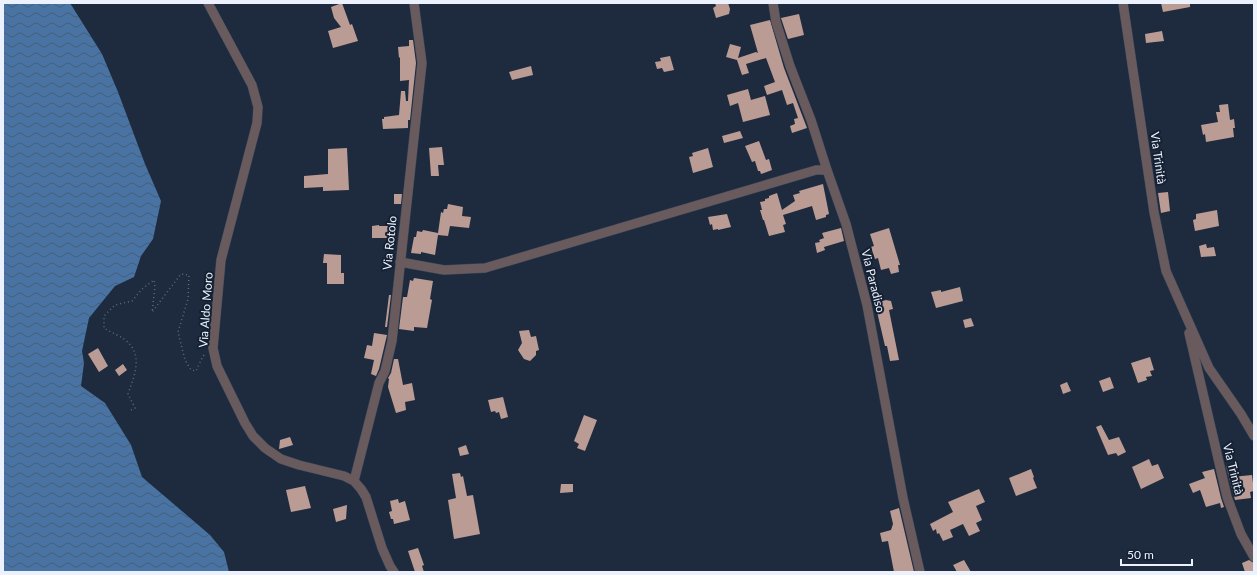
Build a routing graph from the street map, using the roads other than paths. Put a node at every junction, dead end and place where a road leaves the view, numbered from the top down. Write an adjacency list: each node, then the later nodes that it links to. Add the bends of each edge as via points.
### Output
1 (208, 3): 9 (street, Via Aldo Moro, via 252,85 258,107 257,123 222,260 213,348 217,366 245,423 265,448 281,459)
2 (414, 3): 6 (street, Via Rotolo, via 422,63)
3 (773, 3): 5 (street, Via Paradiso, via 776,22 790,66)
4 (1124, 3): 7 (street, Via Trinità, via 1154,212 1166,271)
5 (827, 170): 6 (street, via 816,170 485,268 444,270); 12 (street, Via Paradiso, via 846,224 867,305 903,498)
6 (400, 262): 9 (street, Via Rotolo, via 392,341 385,371 378,383)
7 (1184, 312): 8 (street, Via Trinità, via 1209,368); 10 (street, Via Trinità, via 1227,497 1241,534)
8 (1254, 436)
9 (354, 481): 11 (street, via 366,497 382,548)
10 (1254, 556)
11 (394, 572)
12 (920, 572)

